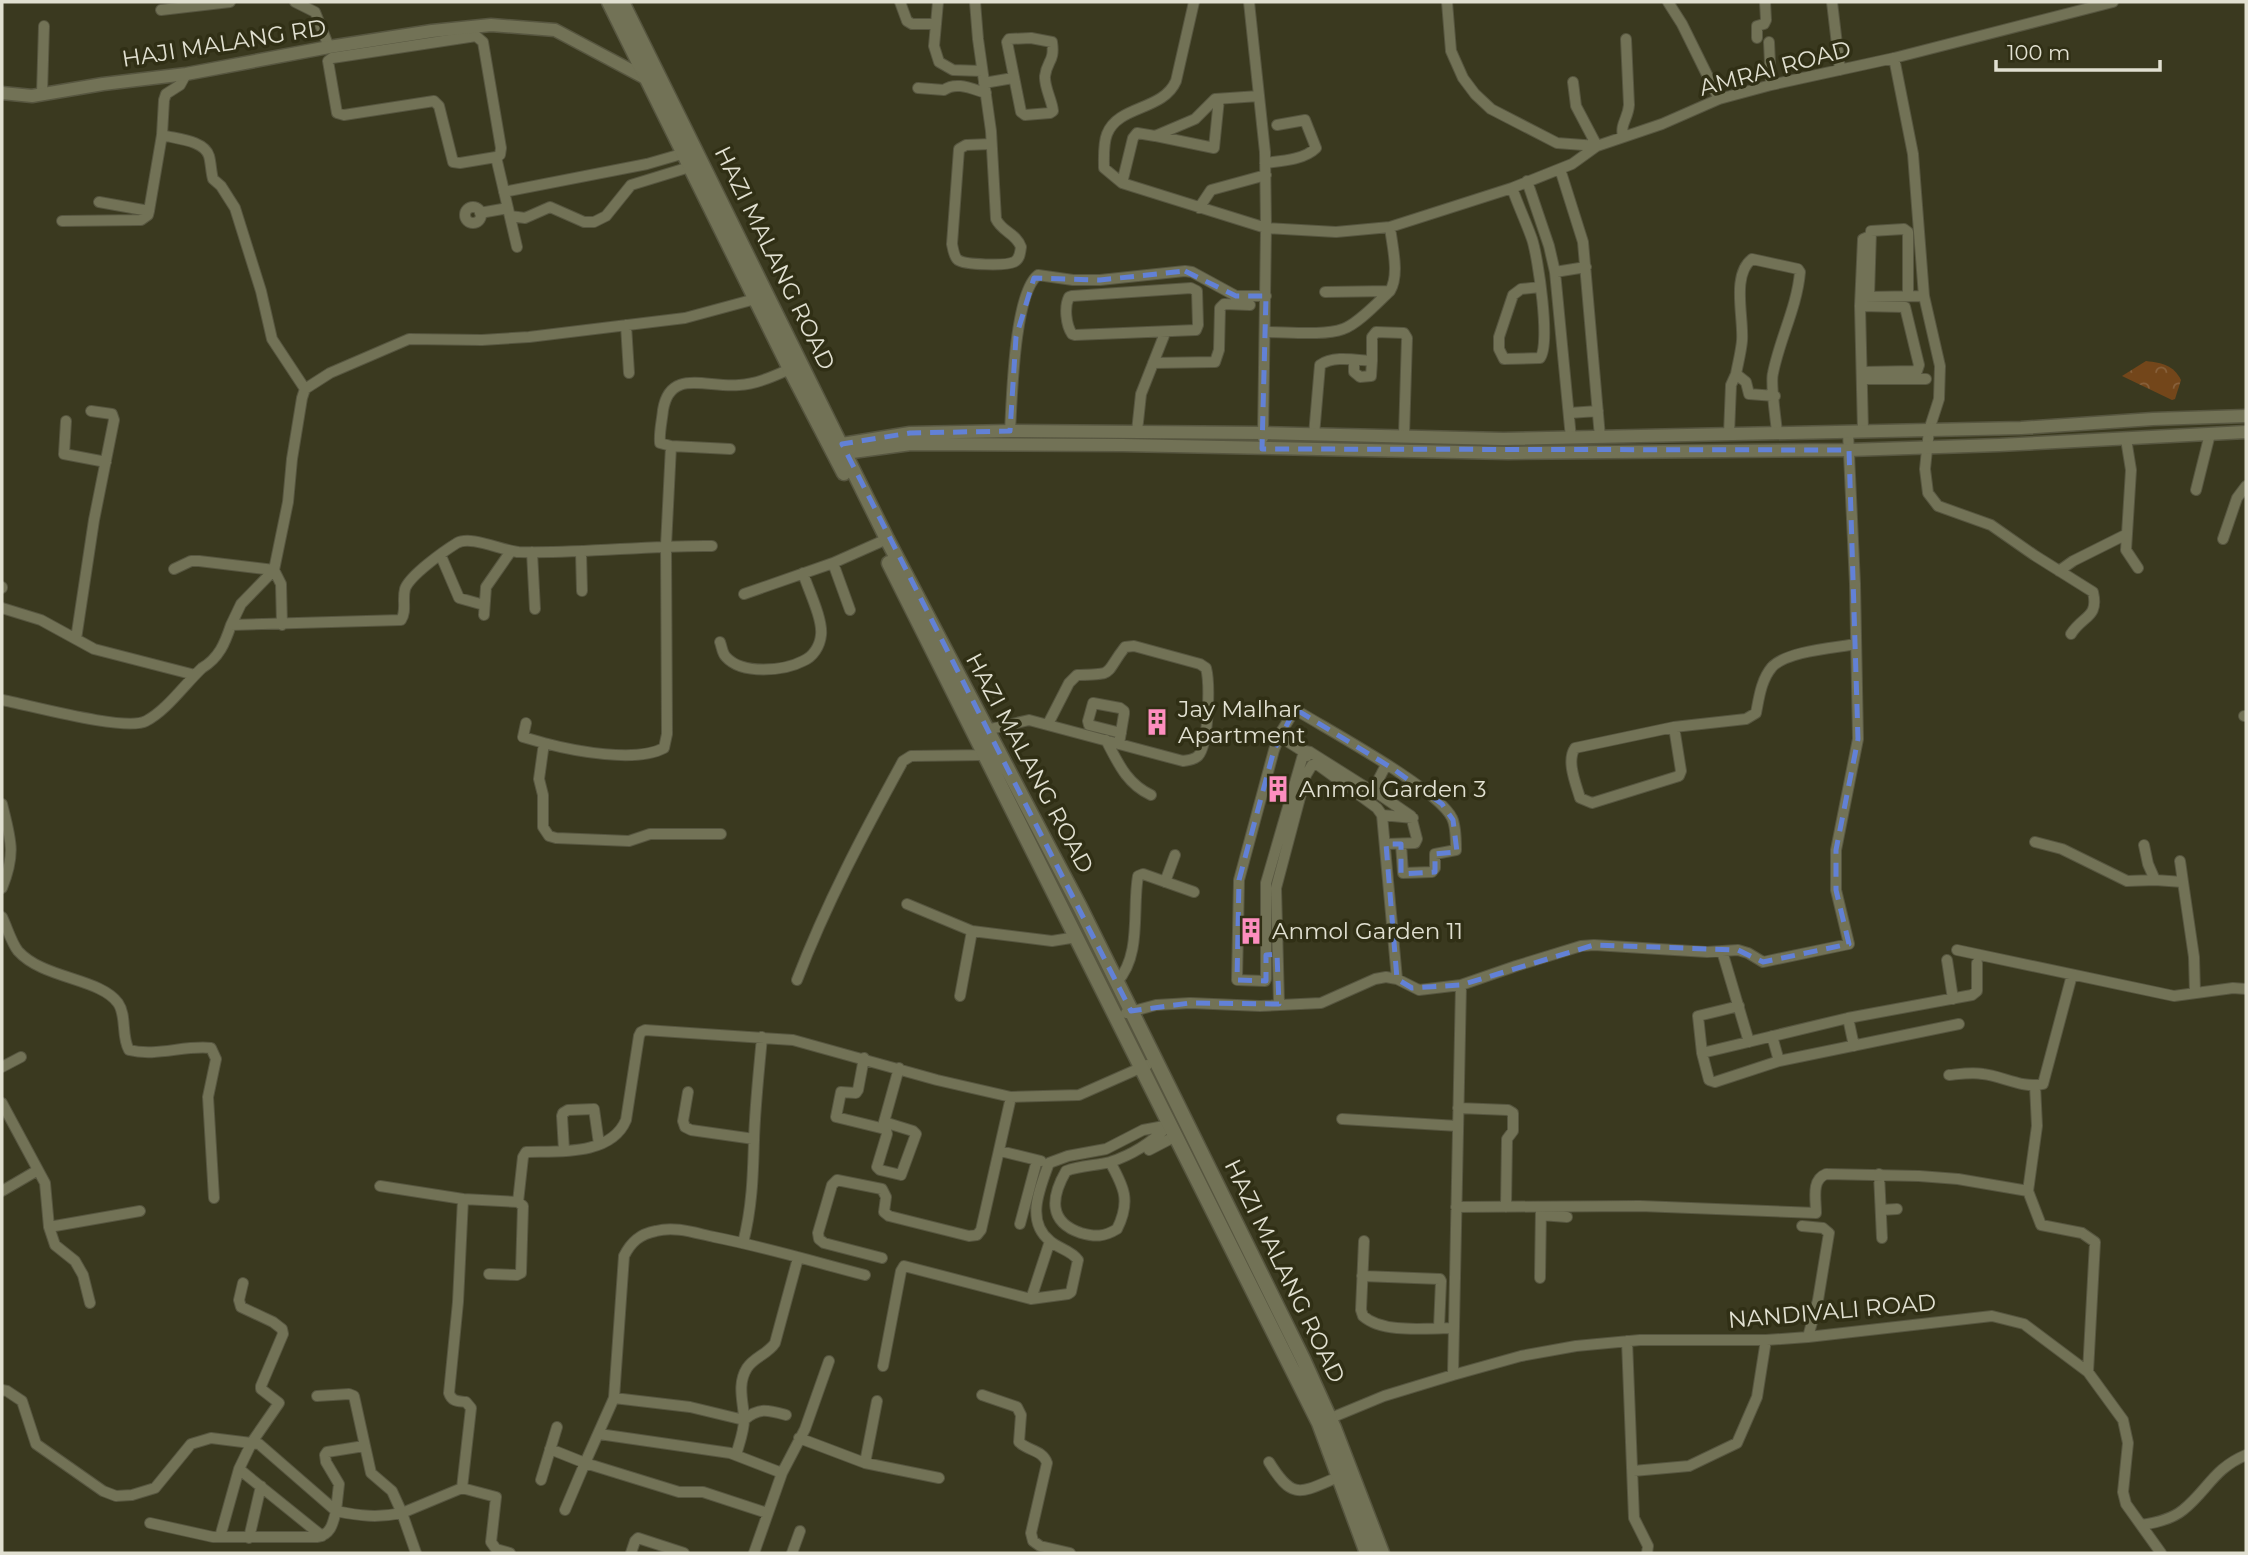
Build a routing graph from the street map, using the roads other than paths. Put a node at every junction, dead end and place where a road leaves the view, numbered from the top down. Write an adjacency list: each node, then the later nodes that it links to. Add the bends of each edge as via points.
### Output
1 (230, 2): 15 (street)
2 (295, 2): 21 (street, via 315,12)
3 (609, 2): 23 (main road, HAZI MALANG ROAD)
4 (622, 2): 23 (main road, HAZI MALANG ROAD)
5 (900, 2): 16 (street, via 907,21)
6 (939, 2): 16 (street)
7 (975, 2): 25 (street)
8 (1194, 2): 51 (street, via 1171,91 1114,123 1107,135 1104,168)
9 (1249, 2): 35 (street)
10 (1447, 2): 43 (street, AMRAI ROAD, via 1451,51 1475,94 1491,108 1557,143)
11 (1668, 2): 37 (street)
12 (1765, 2): 18 (street, via 1766,20 1758,26)
13 (1832, 2): 24 (street)
14 (2113, 2): 22 (street, AMRAI ROAD)
15 (161, 9)
16 (935, 24): 25 (street, via 939,62 953,70)
17 (44, 26): 34 (street)
18 (1757, 38)
19 (1626, 39): 41 (street, via 1629,105 1621,127)
20 (1769, 42): 30 (street)
21 (329, 47): 26 (street, HAJI MALANG RD); 28 (street, HAJI MALANG RD, via 491,25 555,30)
22 (1894, 58): 24 (street, AMRAI ROAD); 70 (street, via 1913,153)
23 (647, 64): 28 (main road, HAZI MALANG ROAD)
24 (1840, 70): 30 (street, AMRAI ROAD)
25 (982, 71): 32 (street)
26 (186, 74): 34 (street, HAJI MALANG RD); 39 (street, via 180,85 166,94)
27 (1013, 78): 27 (street, via 1008,40 1052,42 1054,57 1045,75 1052,112 1023,115); 32 (street)
28 (655, 80): 44 (main road, HAZI MALANG ROAD); 47 (main road, HAZI MALANG ROAD)
29 (1573, 82): 43 (street, via 1576,106)
30 (1771, 85): 37 (street, AMRAI ROAD)
31 (918, 88): 32 (street)
32 (985, 88): 42 (street)
33 (2, 93): 34 (street, HAJI MALANG RD)
34 (42, 94)
35 (1259, 96): 36 (street); 46 (street)
36 (1219, 99): 40 (street, via 1195,119); 40 (street, via 1214,148)
37 (1719, 99): 41 (street, AMRAI ROAD)
38 (1277, 125): 46 (street, via 1305,120 1316,148 1295,158)
39 (162, 135): 56 (street); 85 (street, via 198,144 209,155 213,179 235,208 272,339)
40 (1156, 136): 51 (street, via 1135,135)
41 (1623, 137): 43 (street, AMRAI ROAD)
42 (990, 144): 42 (street, via 996,219 1021,247 1015,262 994,265 957,260 952,244 959,149)
43 (1597, 146): 48 (street)
44 (685, 153): 47 (main road, HAZI MALANG ROAD); 53 (street)
45 (496, 157): 45 (street, via 501,148 481,39 476,36 328,61 335,110 340,115 434,102 439,106 453,162); 53 (street)
46 (1265, 163): 49 (street)
47 (697, 165): 57 (street, via 631,185 606,216 594,222 550,207 525,218); 71 (main road, HAZI MALANG ROAD)
48 (1560, 169): 50 (street); 63 (street, via 1579,226)
49 (1266, 174): 55 (street, via 1211,190); 61 (street)
50 (1527, 181): 52 (street); 64 (street)
51 (1122, 183): 55 (street)
52 (1512, 188): 60 (street); 65 (street, via 1533,242)
53 (504, 192): 57 (street)
54 (99, 202): 56 (street)
55 (1199, 208): 61 (street)
56 (149, 211): 59 (street, via 141,220)
57 (509, 212): 58 (street); 62 (street)
58 (480, 213)
59 (62, 221)
60 (1391, 227): 61 (street, via 1336,232); 66 (street, via 1395,277)
61 (1266, 228): 68 (street)
62 (517, 247)
63 (1586, 267): 64 (street); 88 (street)
64 (1555, 272): 89 (street)
65 (1540, 287): 65 (street, via 1544,355 1535,360 1504,359 1499,337 1513,295)
66 (1390, 291): 67 (street); 76 (street, via 1343,329)
67 (1325, 292)
68 (1266, 296): 76 (street); 94 (street, via 1236,296 1185,271 1100,280 1038,275 1026,297 1016,337)
69 (1908, 296): 70 (street); 72 (street); 72 (street, via 1908,232 1872,230 1863,239)
70 (1924, 296): 93 (street, via 1940,366 1938,399)
71 (761, 297): 74 (street, via 685,318); 80 (main road, HAZI MALANG ROAD); 113 (main road, HAZI MALANG ROAD)
72 (1863, 300): 83 (street); 83 (street, via 1905,307 1919,365 1917,371)
73 (1250, 305): 79 (street, via 1224,304 1220,308 1215,362)
74 (626, 325): 81 (street); 85 (street, via 482,340 409,339 330,373)
75 (1165, 332): 75 (street, via 1196,330 1196,289 1072,296 1067,300 1072,334); 79 (street)
76 (1266, 332): 99 (street)
77 (1354, 360): 78 (street); 78 (street, via 1354,372 1360,377 1371,376); 103 (street, via 1326,360 1320,365)
78 (1371, 361): 104 (street, via 1373,334 1406,335)
79 (1153, 363): 95 (street, via 1141,394)
80 (790, 369): 109 (street, via 743,385 678,384 670,389 659,439); 113 (main road, HAZI MALANG ROAD)
81 (629, 373)
82 (1736, 374): 86 (street, via 1746,382 1749,394); 86 (street, via 1742,341 1739,291 1748,262 1752,259 1798,269 1789,325 1772,376); 101 (street, via 1731,385)
83 (1862, 375): 84 (street); 96 (street)
84 (1926, 379)
85 (305, 389): 130 (street)
86 (1775, 396): 100 (street)
87 (91, 411): 115 (street, via 114,416)
88 (1598, 411): 89 (street); 105 (street)
89 (1569, 412): 106 (street)
90 (2246, 416): 92 (street)
91 (66, 421): 115 (street, via 64,453)
92 (1999, 428): 93 (street); 108 (street)
93 (1929, 430): 96 (street); 110 (street)
94 (1010, 431): 95 (street); 113 (street, via 911,433)
95 (1137, 431): 99 (street)
96 (1863, 431): 97 (street)
97 (1848, 432): 100 (street); 114 (street)
98 (2246, 432): 102 (street)
99 (1263, 433): 103 (street); 112 (street)
100 (1777, 433): 101 (street)
101 (1728, 434): 105 (street)
102 (2210, 434): 107 (street); 117 (street)
103 (1314, 435): 104 (street)
104 (1404, 436): 106 (street)
105 (1600, 437): 106 (street)
106 (1571, 438)
107 (2126, 439): 108 (street); 118 (street, via 2131,470)
108 (1999, 445): 110 (street)
109 (671, 446): 111 (street); 121 (street)
110 (1928, 446): 114 (street); 131 (street, via 1925,481 1938,506 1991,525)
111 (730, 449)
112 (1262, 449): 113 (street, via 911,444); 114 (street, via 1508,453)
113 (839, 450): 119 (main road, HAZI MALANG ROAD)
114 (1849, 450): 143 (street)
115 (106, 462): 141 (street)
116 (2246, 486): 120 (street, via 2237,498)
117 (2196, 490)
118 (2125, 536): 128 (street, via 2126,550); 131 (street)
119 (883, 540): 127 (street); 149 (main road, HAZI MALANG ROAD); 155 (main road, HAZI MALANG ROAD)
120 (2223, 540)
121 (666, 546): 122 (street); 125 (street); 153 (street, via 664,748 634,755)
122 (712, 546)
123 (511, 551): 124 (street); 126 (street, via 466,540); 126 (street, via 486,587 484,610 458,598)
124 (532, 552): 125 (street); 136 (street)
125 (581, 552): 133 (street)
126 (441, 556): 139 (street, via 408,584 401,620)
127 (833, 562): 132 (street); 137 (street)
128 (2137, 568)
129 (174, 569): 130 (street, via 199,561)
130 (274, 570): 138 (street, via 241,604); 139 (street, via 281,584)
131 (2059, 571): 140 (street, via 2093,592 2096,604)
132 (803, 573): 134 (street); 142 (street, via 821,628 820,642 810,657 785,666 746,668 724,656)
133 (582, 591)
134 (744, 594)
135 (2, 608): 141 (street, via 41,620)
136 (535, 609)
137 (850, 610)
138 (231, 625): 139 (street); 144 (street, via 217,657)
139 (282, 625)
140 (2071, 634)
141 (76, 639): 144 (street, via 94,649)
142 (720, 642)
143 (1856, 644): 148 (street, via 1789,657 1773,666 1761,686 1756,713 1746,719); 183 (street, via 1858,739 1836,850 1836,890 1849,944 1763,962 1738,950)
144 (195, 675): 145 (street, via 155,715 137,724)
145 (2, 700)
146 (526, 723): 153 (street, via 523,737)
147 (1048, 724): 149 (street, via 1029,720); 152 (street); 154 (street, via 1069,683 1077,676 1100,676 1112,670 1125,647 1204,666 1208,672 1206,726 1197,757 1183,761)
148 (1674, 727): 148 (street, via 1679,776 1592,803 1580,798 1571,754 1575,748)
149 (986, 730): 155 (main road, HAZI MALANG ROAD)
150 (1121, 733): 154 (street)
151 (1279, 736): 156 (street); 158 (street, via 1298,712); 184 (street, via 1238,880 1237,980 1266,980)
152 (1106, 740): 154 (street); 162 (street, via 1128,780)
153 (544, 743): 166 (street, via 539,779 544,795 543,827 549,836 629,841 650,834)
154 (1119, 744)
155 (990, 751): 181 (main road, HAZI MALANG ROAD); 189 (street, via 911,756 903,761 856,846); 190 (main road, HAZI MALANG ROAD, via 1080,906)
156 (1304, 752): 157 (street); 159 (street)
157 (1317, 763): 159 (street); 160 (street)
158 (1386, 765): 165 (street, via 1373,790); 169 (street, via 1442,804 1453,820 1456,850 1435,854 1432,872 1403,873)
159 (1302, 774): 184 (street, via 1271,893)
160 (1350, 783): 161 (street); 164 (street)
161 (1367, 788)
162 (1151, 795)
163 (2, 804): 176 (street, via 11,840 11,865)
164 (1382, 815): 165 (street); 168 (street)
165 (1413, 818): 169 (street, via 1417,842)
166 (721, 834)
167 (2035, 842): 173 (street, via 2062,849 2127,881)
168 (1386, 844): 169 (street); 188 (street)
169 (1401, 844)
170 (2144, 845): 173 (street)
171 (1175, 855): 175 (street)
172 (2180, 861): 174 (street)
173 (2155, 880): 174 (street)
174 (2183, 881): 193 (street)
175 (1165, 882): 177 (street); 190 (street, via 1138,876 1132,947)
176 (2, 888)
177 (1194, 892)
178 (906, 904): 180 (street)
179 (2, 917): 237 (street, via 18,950 38,968 96,988 117,1001 129,1050 211,1048 216,1059 208,1097)
180 (972, 931): 181 (street, via 1052,941); 194 (street)
181 (1077, 937): 199 (main road, HAZI MALANG ROAD)
182 (1958, 950): 187 (street)
183 (1722, 951): 191 (street, via 1581,946); 197 (street)
184 (1272, 955): 196 (street)
185 (1947, 960): 195 (street)
186 (1977, 963): 195 (street, via 1977,991)
187 (2072, 975): 193 (street, via 2157,994); 215 (street, via 2045,1081)
188 (1397, 979): 191 (street, via 1419,990); 196 (street, via 1375,979 1321,1003)
189 (797, 980)
190 (1117, 982): 198 (main road, HAZI MALANG ROAD)
191 (1461, 985): 219 (street)
192 (2246, 989): 193 (street)
193 (2195, 993)
194 (960, 996)
195 (1953, 999): 200 (street)
196 (1279, 1004): 198 (street, via 1190,1003)
197 (1739, 1006): 204 (street); 206 (street, via 1698,1016)
198 (1131, 1011): 199 (street); 209 (main road, HAZI MALANG ROAD)
199 (1115, 1016): 213 (main road, HAZI MALANG ROAD)
200 (1847, 1018): 202 (street); 205 (street)
201 (1959, 1024): 205 (street)
202 (1772, 1035): 204 (street); 210 (street)
203 (762, 1037): 208 (street); 224 (street); 225 (street, via 641,1032 626,1120)
204 (1749, 1042): 206 (street)
205 (1854, 1046): 210 (street)
206 (1702, 1053): 210 (street, via 1713,1083)
207 (21, 1056): 211 (street)
208 (864, 1058): 212 (street); 221 (street, via 858,1090 841,1093 836,1116)
209 (1156, 1061): 213 (street); 222 (main road, HAZI MALANG ROAD)
210 (1779, 1061)
211 (2, 1067)
212 (899, 1068): 217 (street); 221 (street)
213 (1140, 1069): 217 (street, via 1079,1095); 222 (main road, HAZI MALANG ROAD)
214 (1948, 1074): 215 (street, via 1982,1073)
215 (2035, 1085): 236 (street, via 2037,1126)
216 (688, 1093): 224 (street, via 685,1127)
217 (1012, 1097): 227 (street)
218 (2, 1103): 232 (street)
219 (1458, 1108): 223 (street); 241 (street, via 1513,1114 1513,1131 1507,1139)
220 (1342, 1119): 223 (street)
221 (884, 1126): 221 (street, via 886,1137 877,1168 901,1175 916,1134)
222 (1177, 1126): 228 (street); 230 (street); 231 (street, via 1143,1130 1106,1149); 279 (main road, HAZI MALANG ROAD)
223 (1458, 1126): 240 (street)
224 (754, 1139): 253 (street, via 751,1213)
225 (599, 1144): 226 (street); 226 (street, via 594,1109 568,1110 562,1116)
226 (564, 1150): 239 (street, via 524,1154)
227 (1000, 1151): 229 (street); 255 (street, via 977,1235 889,1216 884,1212 882,1189 836,1180 819,1239)
228 (1145, 1152)
229 (1037, 1160): 231 (street); 247 (street)
230 (1110, 1161): 230 (street, via 1066,1171 1055,1201 1055,1211 1065,1226 1093,1237 1117,1229 1126,1203)
231 (1049, 1163): 251 (street, via 1035,1212)
232 (38, 1170): 235 (street); 249 (street, via 45,1183)
233 (1880, 1174): 236 (street, via 1958,1179); 243 (street); 245 (street, via 1820,1176 1816,1213 1640,1206)
234 (380, 1186): 238 (street)
235 (2, 1191)
236 (2028, 1191): 270 (street, via 2041,1225 2082,1233 2095,1242)
237 (214, 1198)
238 (463, 1199): 239 (street); 298 (street, via 449,1393 450,1398 471,1408)
239 (518, 1202): 256 (street, via 524,1209 521,1273)
240 (1456, 1207): 241 (street); 264 (street)
241 (1506, 1207): 245 (street)
242 (1897, 1209): 243 (street)
243 (1881, 1210): 250 (street)
244 (140, 1211): 249 (street)
245 (1541, 1211): 246 (street); 259 (street)
246 (1567, 1217)
247 (1020, 1224)
248 (1802, 1226): 265 (street, via 1829,1233)
249 (49, 1227): 262 (street, via 55,1245 75,1261 83,1275)
250 (1882, 1238)
251 (1049, 1241): 261 (street); 261 (street, via 1078,1260 1073,1288 1068,1294)
252 (1364, 1241): 258 (street)
253 (743, 1243): 254 (street); 275 (street, via 674,1229 642,1235 630,1245 624,1256)
254 (798, 1258): 257 (street); 278 (street, via 775,1343 745,1372 740,1397)
255 (881, 1258)
256 (489, 1274)
257 (865, 1275)
258 (1362, 1276): 263 (street, via 1361,1310 1367,1320 1389,1328); 263 (street, via 1440,1279)
259 (1540, 1278)
260 (243, 1283): 283 (street, via 241,1307 279,1325 283,1334 261,1386 277,1400 278,1407)
261 (1031, 1299): 269 (street, via 904,1266)
262 (90, 1303)
263 (1439, 1328): 264 (street)
264 (1454, 1328): 271 (street)
265 (1808, 1337): 266 (street, NANDIVALI ROAD); 270 (street, NANDIVALI ROAD, via 1992,1316 2024,1324)
266 (1766, 1340): 267 (street, NANDIVALI ROAD); 292 (street, via 1758,1397 1737,1443 1689,1466)
267 (1627, 1341): 271 (street, NANDIVALI ROAD, via 1548,1350); 292 (street)
268 (829, 1361): 282 (street)
269 (883, 1366)
270 (2088, 1372): 304 (street, NANDIVALI ROAD, via 2123,1420 2128,1443 2123,1492)
271 (1453, 1375): 279 (street, NANDIVALI ROAD)
272 (2, 1390): 283 (street, via 22,1401 36,1444 116,1496 155,1488 191,1444 200,1440)
273 (982, 1395): 316 (street, via 1017,1407 1021,1415 1019,1442 1046,1457 1033,1541)
274 (317, 1396): 284 (street, via 354,1396)
275 (614, 1398): 278 (street, via 690,1407); 281 (street)
276 (877, 1401): 290 (street)
277 (786, 1415): 278 (street, via 768,1409)
278 (744, 1420): 286 (street)
279 (1324, 1421): 294 (main road, HAZI MALANG ROAD); 318 (main road, HAZI MALANG ROAD)
280 (557, 1427): 285 (street)
281 (600, 1434): 286 (street); 289 (street)
282 (799, 1438): 290 (street); 293 (street)
283 (252, 1442): 291 (street); 300 (street, via 265,1448)
284 (364, 1447): 300 (street, via 325,1455 340,1484); 301 (street, via 371,1473 391,1491)
285 (550, 1449): 289 (street); 296 (street)
286 (736, 1455): 293 (street)
287 (2246, 1455): 304 (street, via 2220,1470 2183,1510)
288 (1269, 1462): 294 (street, via 1293,1490)
289 (585, 1463): 299 (street); 302 (street)
290 (865, 1463): 295 (street)
291 (239, 1469): 297 (street); 307 (street)
292 (1633, 1471): 319 (street, via 1634,1518)
293 (782, 1473): 302 (street)
294 (1338, 1477): 317 (main road, HAZI MALANG ROAD)
295 (939, 1478)
296 (541, 1480)
297 (261, 1486): 306 (street); 308 (street)
298 (462, 1488): 301 (street); 311 (street, via 496,1497 491,1542)
299 (565, 1510)
300 (336, 1511): 301 (street, via 364,1517); 306 (street, via 332,1528)
301 (401, 1513): 310 (street)
302 (767, 1513): 314 (street)
303 (150, 1523): 307 (street)
304 (2141, 1525): 320 (street, NANDIVALI ROAD)
305 (800, 1531): 315 (street)
306 (322, 1536): 308 (street)
307 (220, 1537): 308 (street)
308 (249, 1538)
309 (780, 1548): 315 (street)
310 (416, 1553)
311 (507, 1553)
312 (631, 1553): 313 (street, via 638,1538)
313 (684, 1553)
314 (754, 1553)
315 (793, 1553)
316 (1070, 1553)
317 (1367, 1553)
318 (1382, 1553)
319 (1647, 1553)
320 (2161, 1553)

